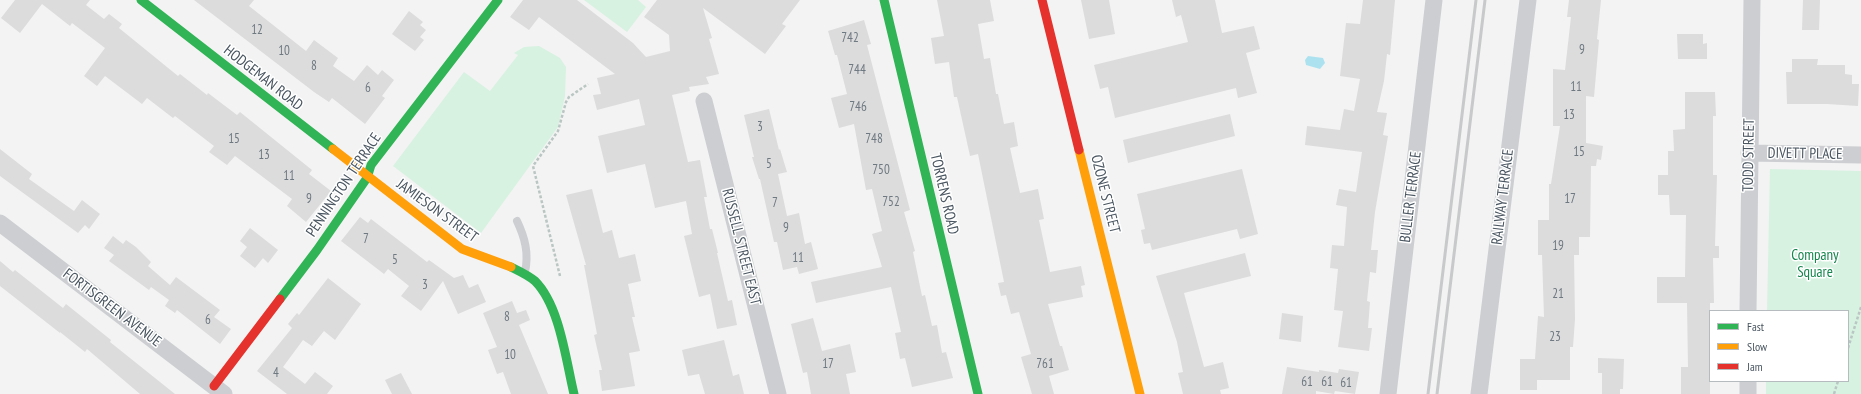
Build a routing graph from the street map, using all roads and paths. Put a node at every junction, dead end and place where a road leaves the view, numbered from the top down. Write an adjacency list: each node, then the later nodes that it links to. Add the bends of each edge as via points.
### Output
1 (141, 0): 12 (street, HODGEMAN ROAD)
2 (498, 0): 12 (street, PENNINGTON TERRACE, via 371,165)
3 (884, 0): 25 (street, TORRENS ROAD)
4 (1042, 0): 26 (street, OZONE STREET)
5 (1434, 0): 27 (street, BULLER TERRACE)
6 (1528, 0): 28 (street, RAILWAY TERRACE)
7 (1752, 0): 10 (street, TODD STREET)
8 (588, 84): 16 (path, via 569,97 558,131 533,166)
9 (704, 101): 24 (street, RUSSELL STREET EAST)
10 (1749, 153): 11 (street, DIVETT PLACE); 18 (street, TODD STREET)
11 (1861, 155)
12 (368, 178): 15 (street, JAMIESON STREET, via 462,249 479,258); 22 (street, PENNINGTON TERRACE)
13 (517, 221): 15 (lane, via 525,239)
14 (0, 223): 22 (street, FORTISGREEN AVENUE)
15 (525, 273): 23 (street, JAMIESON STREET, via 543,289 552,310)
16 (560, 276)
17 (1861, 307): 19 (path)
18 (1748, 310)
19 (1849, 345)
20 (1748, 382): 29 (street)
21 (1838, 382): 30 (path)
22 (219, 390)
23 (574, 394)
24 (778, 394)
25 (978, 394)
26 (1140, 394)
27 (1388, 394)
28 (1478, 394)
29 (1748, 394)
30 (1834, 394)

